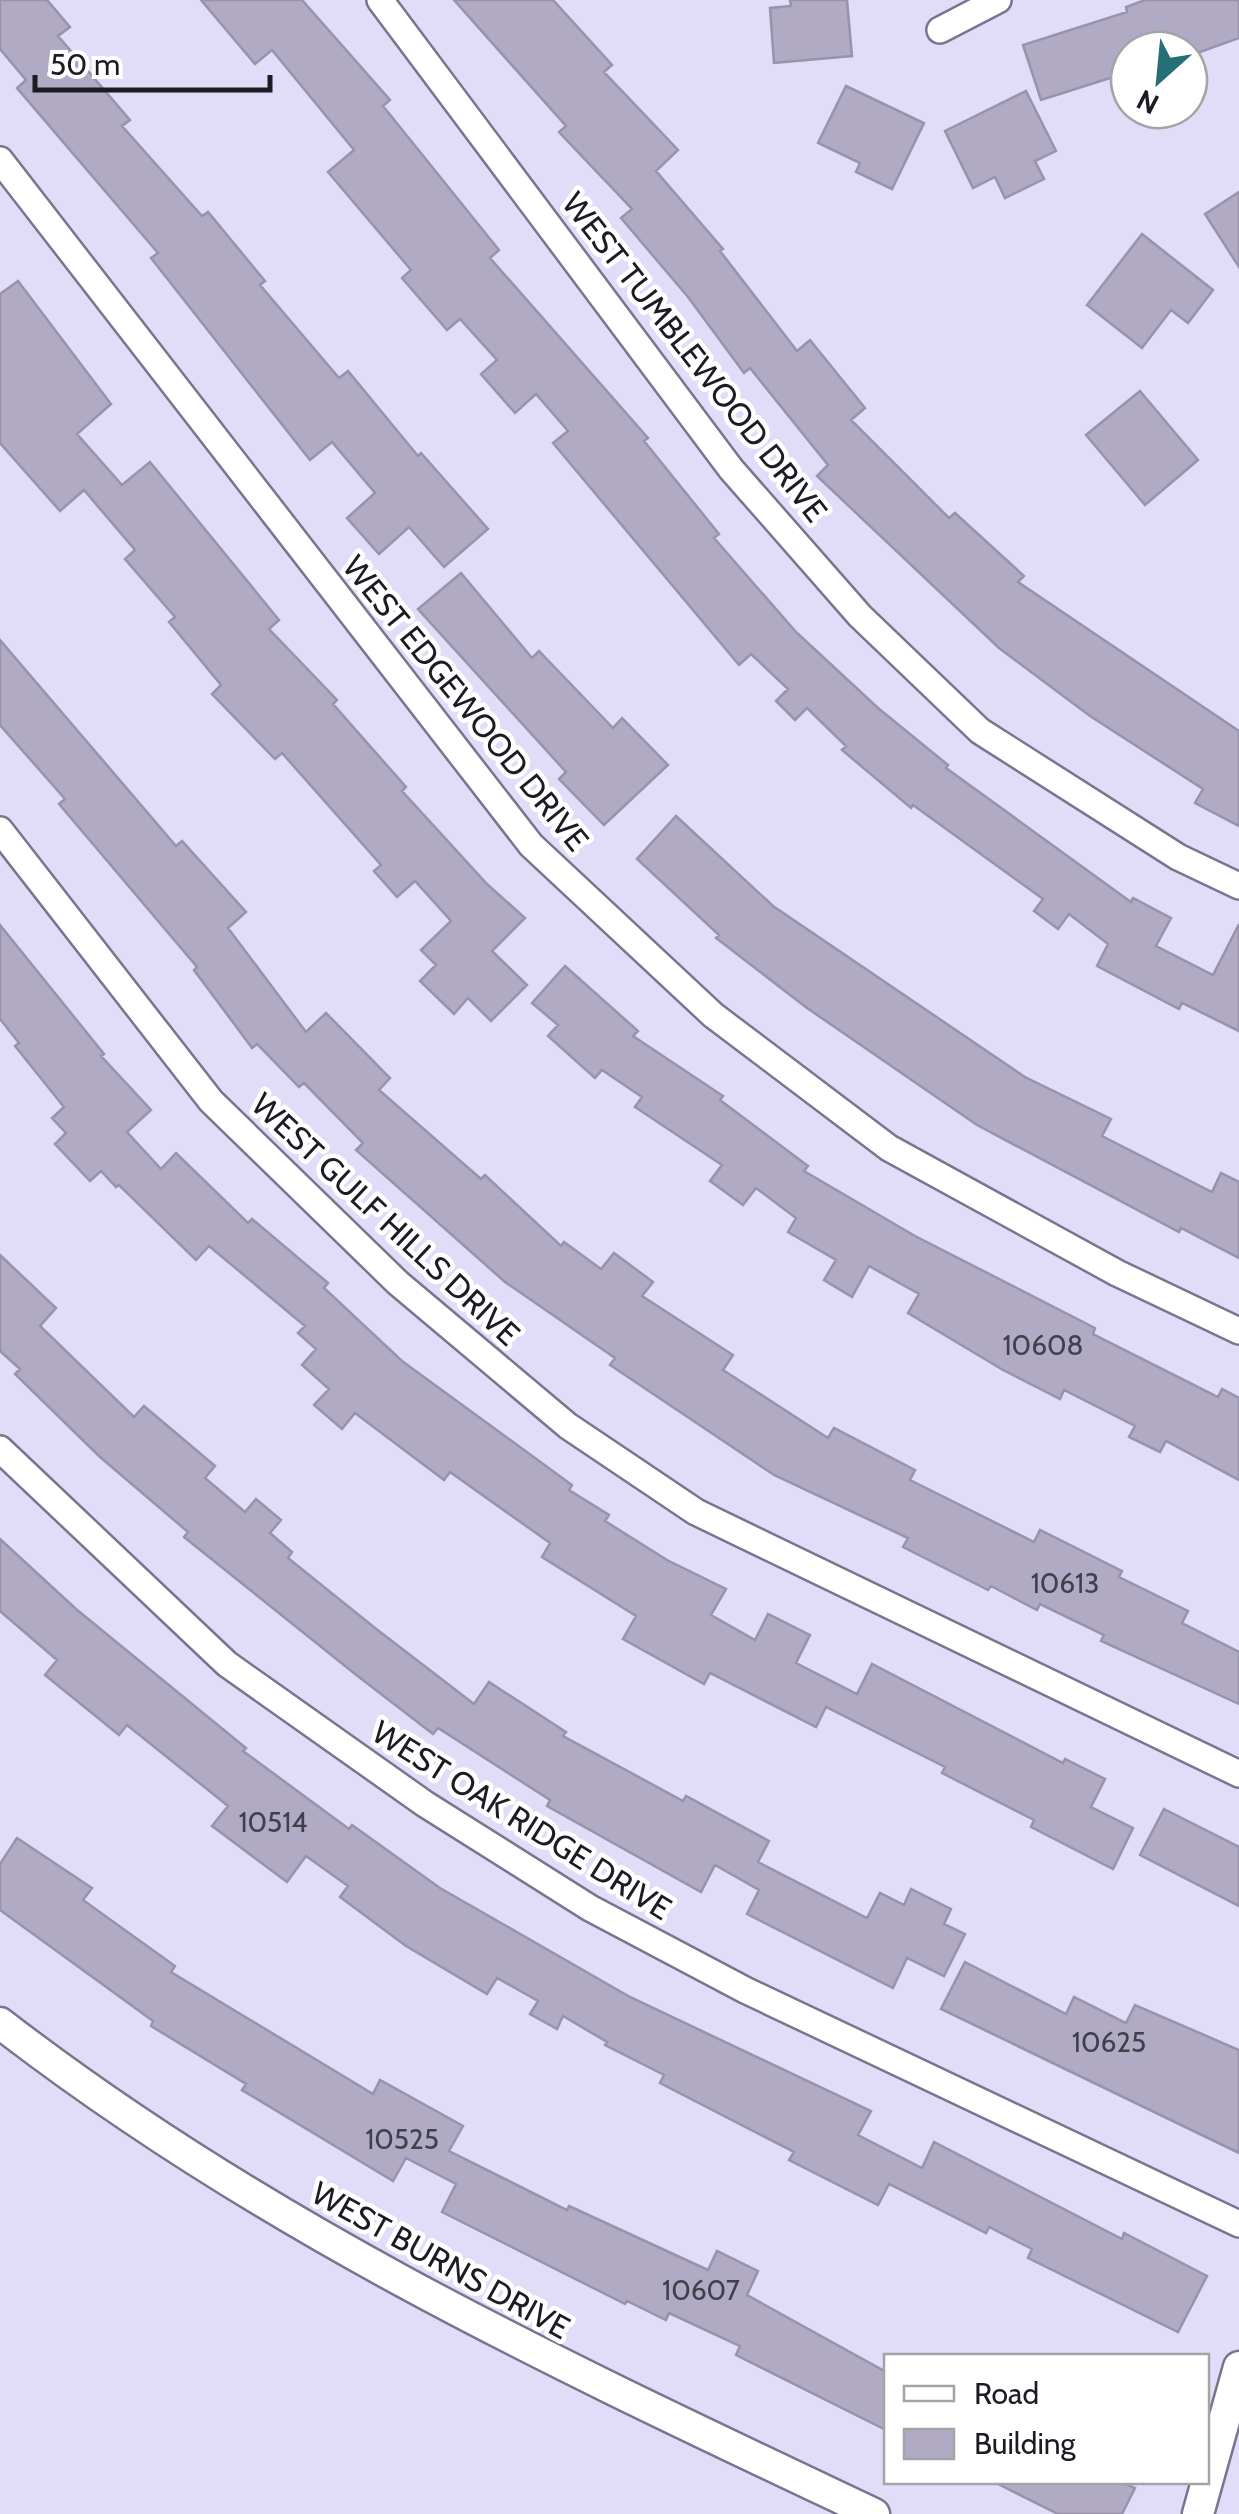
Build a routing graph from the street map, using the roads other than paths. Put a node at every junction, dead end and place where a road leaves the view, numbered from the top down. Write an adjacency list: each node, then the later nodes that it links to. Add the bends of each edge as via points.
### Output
1 (380, 0): 6 (street, WEST TUMBLEWOOD DRIVE, via 731,469 860,616 980,730 1178,856)
2 (998, 0): 3 (street)
3 (940, 30)
4 (0, 160): 7 (street, WEST EDGEWOOD DRIVE, via 386,663 545,858 713,1015 889,1148)
5 (0, 830): 9 (street, WEST GULF HILLS DRIVE, via 211,1101 398,1283 568,1426 696,1512)
6 (1239, 886)
7 (1239, 1331)
8 (0, 1449): 11 (street, WEST OAK RIDGE DRIVE, via 228,1664 425,1804 590,1908 762,1998)
9 (1239, 1774)
10 (0, 2023): 15 (street, WEST BURNS DRIVE, via 206,2169 387,2275 514,2344)
11 (1239, 2224)
12 (1239, 2367): 13 (street)
13 (1209, 2475)
14 (1206, 2484): 16 (street)
15 (874, 2514)
16 (1198, 2514)

